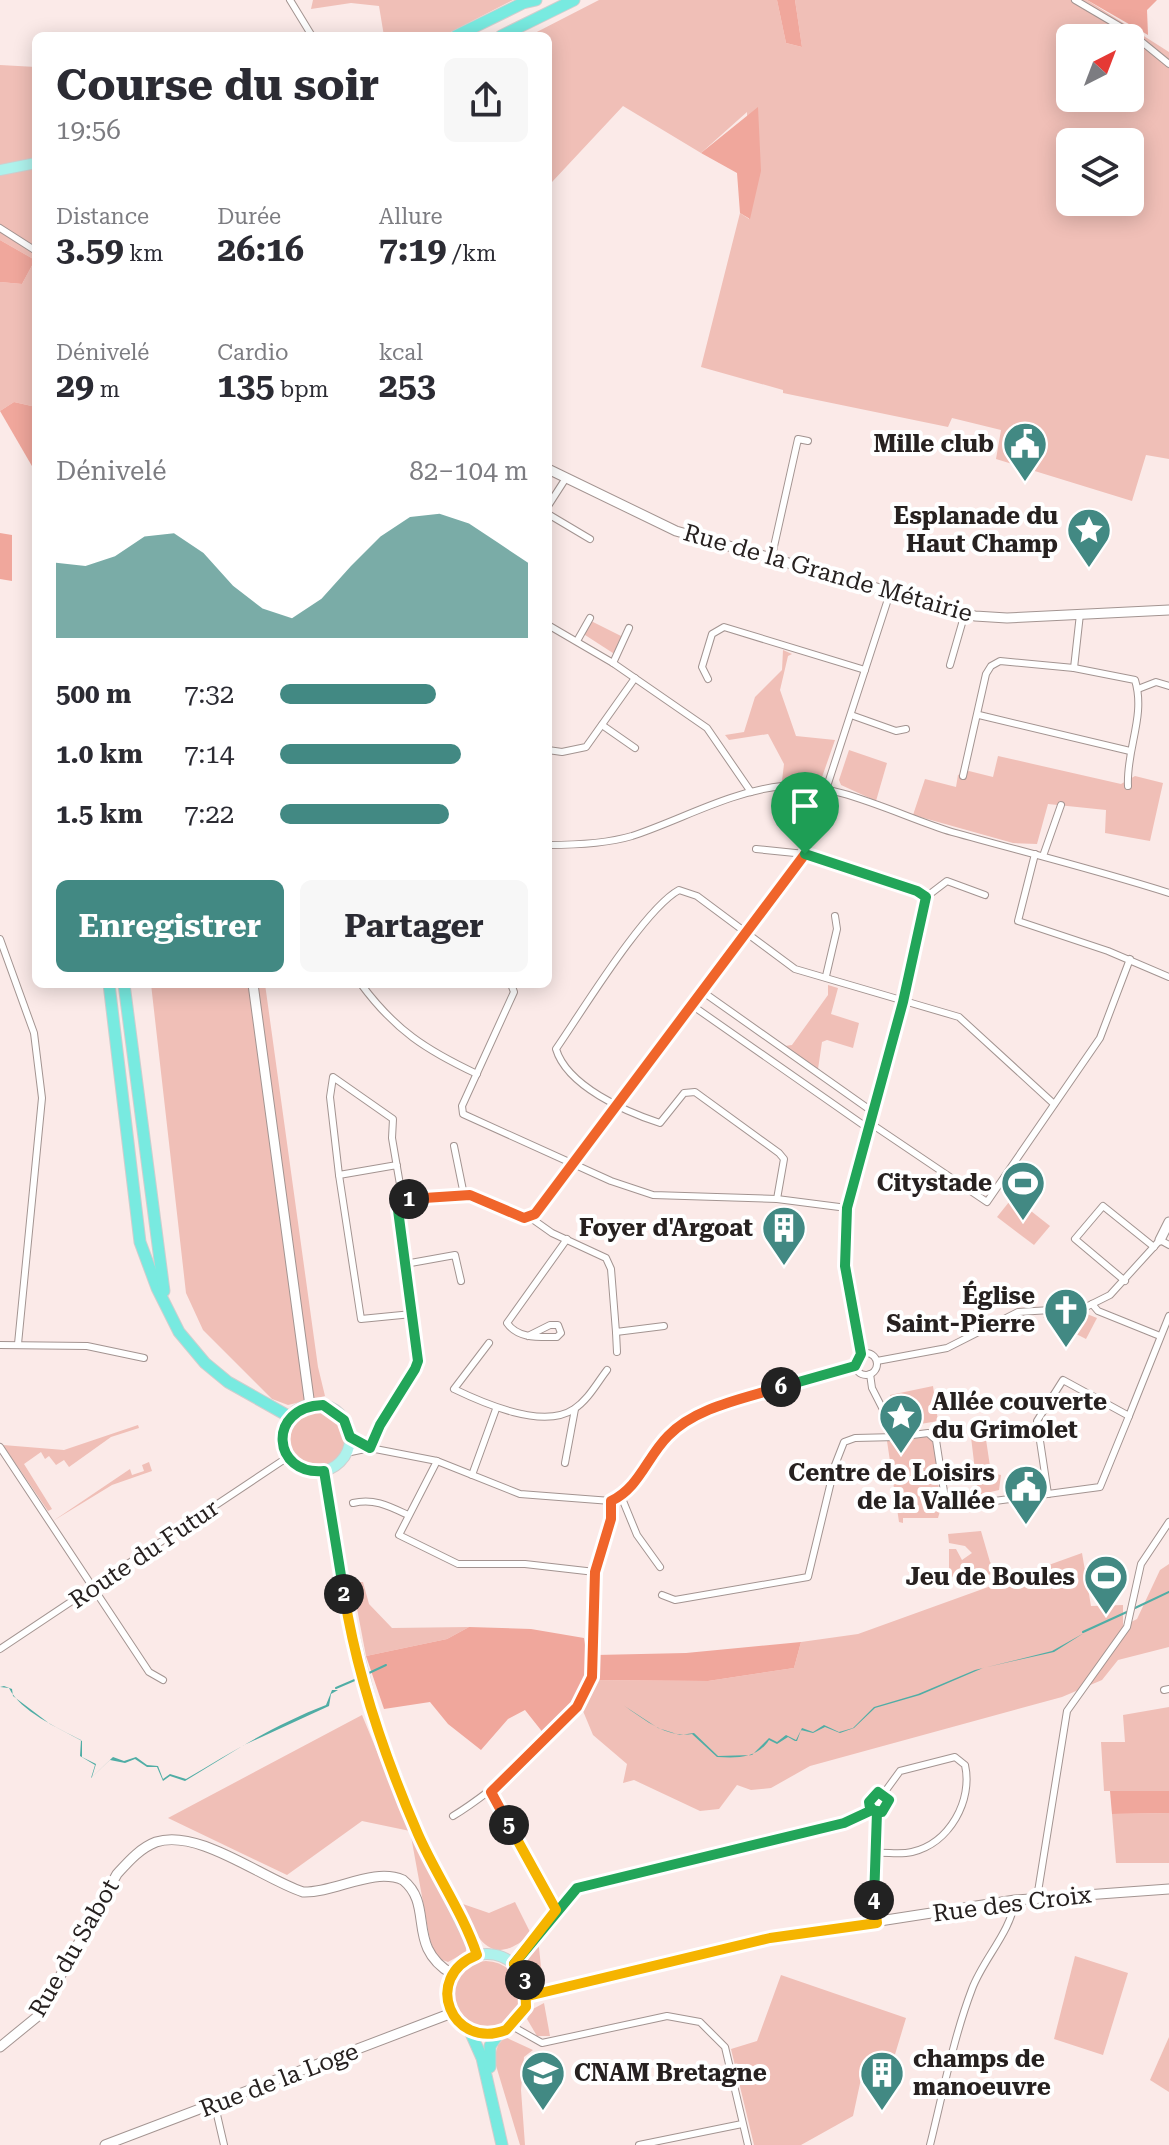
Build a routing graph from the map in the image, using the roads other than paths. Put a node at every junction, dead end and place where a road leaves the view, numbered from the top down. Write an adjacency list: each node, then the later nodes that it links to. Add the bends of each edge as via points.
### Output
1 (290, 0): 5 (street)
2 (537, 0): 6 (highway); 7 (highway)
3 (576, 0): 8 (highway); 9 (highway)
4 (1075, 0): 10 (street, via 1131,33)
5 (310, 32)
6 (464, 32)
7 (477, 32)
8 (509, 32)
9 (524, 32)
10 (1169, 64)
11 (32, 164): 12 (main road)
12 (0, 170)
13 (0, 228): 14 (street)
14 (32, 248)
15 (808, 441): 21 (street, via 798,439)
16 (552, 471): 17 (main road, Rue de la Grande Métairie)
17 (566, 478): 18 (street); 21 (main road, Rue de la Grande Métairie, via 676,531)
18 (552, 500)
19 (552, 516): 20 (street)
20 (590, 539)
21 (771, 560): 22 (main road, Rue de la Grande Métairie)
22 (890, 593): 24 (main road, Rue de la Grande Métairie); 33 (street)
23 (1169, 610): 25 (main road, Rue de la Grande Métairie)
24 (965, 613): 25 (main road, Rue de la Grande Métairie, via 1007,618); 31 (street)
25 (1080, 614): 32 (street)
26 (590, 618): 29 (street)
27 (552, 627): 29 (street)
28 (629, 628): 30 (street)
29 (577, 641): 30 (street)
30 (613, 663): 34 (street)
31 (950, 665)
32 (1074, 668): 37 (street, via 1135,680); 39 (street, via 1000,661 986,674)
33 (865, 670): 35 (street, via 724,627 712,634 702,667); 38 (street)
34 (635, 678): 40 (street); 48 (street, via 707,728)
35 (708, 679)
36 (1169, 686): 37 (street, via 1156,682)
37 (1138, 689): 44 (street, via 1141,700)
38 (851, 715): 41 (street, via 896,731); 47 (street)
39 (979, 715): 44 (street); 45 (street)
40 (602, 725): 42 (street); 43 (street, via 586,747)
41 (906, 729)
42 (635, 748)
43 (552, 751)
44 (1130, 751): 46 (street)
45 (963, 776)
46 (1128, 786)
47 (827, 791): 48 (street, via 786,786); 52 (street); 53 (street)
48 (751, 792): 50 (street, via 630,836)
49 (1061, 805): 54 (street)
50 (552, 845)
51 (756, 849): 52 (street)
52 (805, 854): 57 (street); 59 (street)
53 (1035, 854): 54 (street); 61 (street, via 1018,921)
54 (1043, 856): 55 (street)
55 (1169, 893)
56 (985, 895): 57 (street, via 947,881)
57 (926, 897): 70 (street)
58 (835, 916): 62 (street)
59 (747, 934): 62 (street, via 795,969); 69 (street); 74 (street, via 697,896 679,890 668,896 621,954 556,1049 560,1062)
60 (0, 939): 101 (street, via 34,1033 42,1098)
61 (1130, 959): 63 (street); 73 (street, via 1100,1038)
62 (826, 976): 70 (street)
63 (1169, 977)
64 (109, 988): 93 (highway, via 140,1242)
65 (125, 988): 93 (highway)
66 (254, 988): 110 (main road)
67 (365, 988): 72 (street, via 404,1033 433,1054)
68 (512, 988): 72 (street)
69 (703, 992): 71 (street); 75 (street)
70 (903, 1002): 73 (street, via 964,1020); 75 (street)
71 (693, 1006): 74 (street); 76 (street)
72 (477, 1074): 78 (street, via 463,1114)
73 (1054, 1104): 76 (street, via 985,1199)
74 (615, 1108): 78 (street); 82 (street, via 660,1123 684,1093 695,1092 784,1159)
75 (873, 1112): 76 (street)
76 (870, 1126): 84 (street)
77 (454, 1146): 81 (street)
78 (572, 1164): 82 (street, via 653,1195); 85 (street, via 535,1214)
79 (397, 1165): 80 (street); 80 (street, via 393,1119 333,1077 330,1097); 83 (street)
80 (339, 1175): 94 (street, via 361,1319)
81 (464, 1195): 83 (street); 85 (street)
82 (777, 1199): 84 (street)
83 (403, 1202): 89 (street, via 398,1210)
84 (847, 1208): 104 (street, via 845,1266)
85 (528, 1216): 87 (street)
86 (1169, 1222): 88 (main road)
87 (567, 1239): 97 (street, via 606,1258); 98 (street, via 507,1323 513,1332)
88 (1161, 1244): 91 (street); 91 (street, via 1103,1206 1075,1239)
89 (405, 1264): 90 (street, via 455,1255); 94 (street)
90 (461, 1281)
91 (1125, 1281): 92 (street)
92 (1092, 1304): 99 (street); 106 (street, via 1018,1312 947,1348)
93 (167, 1307): 114 (highway, via 179,1332 217,1374)
94 (412, 1314): 118 (street, via 418,1361)
95 (1169, 1316): 99 (street)
96 (664, 1326): 97 (street)
97 (616, 1332): 103 (street)
98 (528, 1336)
99 (1160, 1336): 113 (street)
100 (489, 1343): 111 (street, via 454,1389)
101 (18, 1344): 102 (street); 105 (street, via 87,1346)
102 (0, 1345)
103 (617, 1352)
104 (861, 1354): 106 (street, via 871,1354); 107 (street)
105 (144, 1358)
106 (877, 1361): 109 (street)
107 (855, 1366): 109 (street, via 859,1373); 126 (street, via 700,1414 668,1436)
108 (607, 1370): 112 (street)
109 (870, 1374): 116 (street)
110 (310, 1406): 114 (main road); 115 (main road, via 323,1405 339,1413)
111 (496, 1409): 112 (street, via 564,1415); 124 (street)
112 (575, 1409): 122 (street)
113 (1129, 1416): 125 (street, via 1100,1487); 125 (street, via 1063,1380 1037,1421)
114 (290, 1417): 120 (main road, via 282,1434)
115 (350, 1437): 118 (street); 119 (main road)
116 (897, 1437): 125 (street, via 928,1433 936,1440 945,1498 957,1506); 134 (street, via 844,1442 808,1577 675,1600)
117 (0, 1447): 133 (street)
118 (370, 1448): 119 (street); 121 (street)
119 (346, 1453): 123 (main road)
120 (288, 1457): 123 (main road, via 303,1469); 133 (street, Route du Futur)
121 (437, 1461): 124 (street); 129 (street)
122 (565, 1463)
123 (324, 1471): 147 (main road, via 346,1606 376,1722 419,1837)
124 (472, 1475): 127 (street, via 520,1494)
125 (1048, 1494)
126 (621, 1496): 127 (street); 131 (street, via 637,1535)
127 (611, 1501): 132 (street)
128 (353, 1503): 129 (street, via 367,1499)
129 (408, 1515): 132 (street, via 399,1535 458,1564)
130 (1169, 1522): 143 (street, via 1141,1564 1127,1627 1067,1711)
131 (660, 1567)
132 (595, 1572): 137 (street, via 592,1677 577,1707)
133 (94, 1588): 135 (street, Route du Futur); 136 (street, via 149,1672)
134 (662, 1595)
135 (0, 1649)
136 (163, 1680)
137 (491, 1792): 140 (street); 145 (street)
138 (884, 1793): 139 (street, via 871,1796); 139 (street, via 889,1806); 141 (street, via 903,1770 955,1757 965,1765 969,1781 966,1799 939,1839 913,1852)
139 (874, 1811): 141 (street); 145 (street, via 844,1823 591,1882 577,1888)
140 (453, 1816)
141 (874, 1853): 146 (street)
142 (1169, 1889): 143 (main road, Rue des Croix)
143 (1037, 1898): 144 (main road, Rue des Croix)
144 (1015, 1900): 146 (main road, Rue des Croix); 164 (street, via 972,1988)
145 (556, 1910): 148 (street)
146 (877, 1923): 150 (main road, Rue des Croix, via 770,1938)
147 (477, 1955): 148 (main road, via 503,1957); 149 (main road)
148 (514, 1964): 150 (main road)
149 (452, 1974): 151 (main road, via 447,1994); 155 (main road, Rue du Sabot, via 435,1964 426,1949 415,1895 403,1880 381,1876 321,1893 303,1892 192,1841 156,1842 117,1874 38,2016)
150 (528, 1996): 152 (main road)
151 (452, 2013): 153 (main road); 156 (main road, Rue de la Loge)
152 (512, 2026): 154 (main road); 157 (street, via 542,2043 667,2016 700,2022 725,2047)
153 (470, 2031): 154 (main road); 160 (highway, via 482,2058)
154 (499, 2033): 161 (highway, via 489,2060)
155 (0, 2047)
156 (215, 2106): 158 (main road, Rue de la Loge); 159 (street)
157 (742, 2124): 162 (street); 163 (street)
158 (105, 2145)
159 (224, 2145)
160 (502, 2145)
161 (509, 2145)
162 (639, 2145)
163 (748, 2145)
164 (930, 2145)

